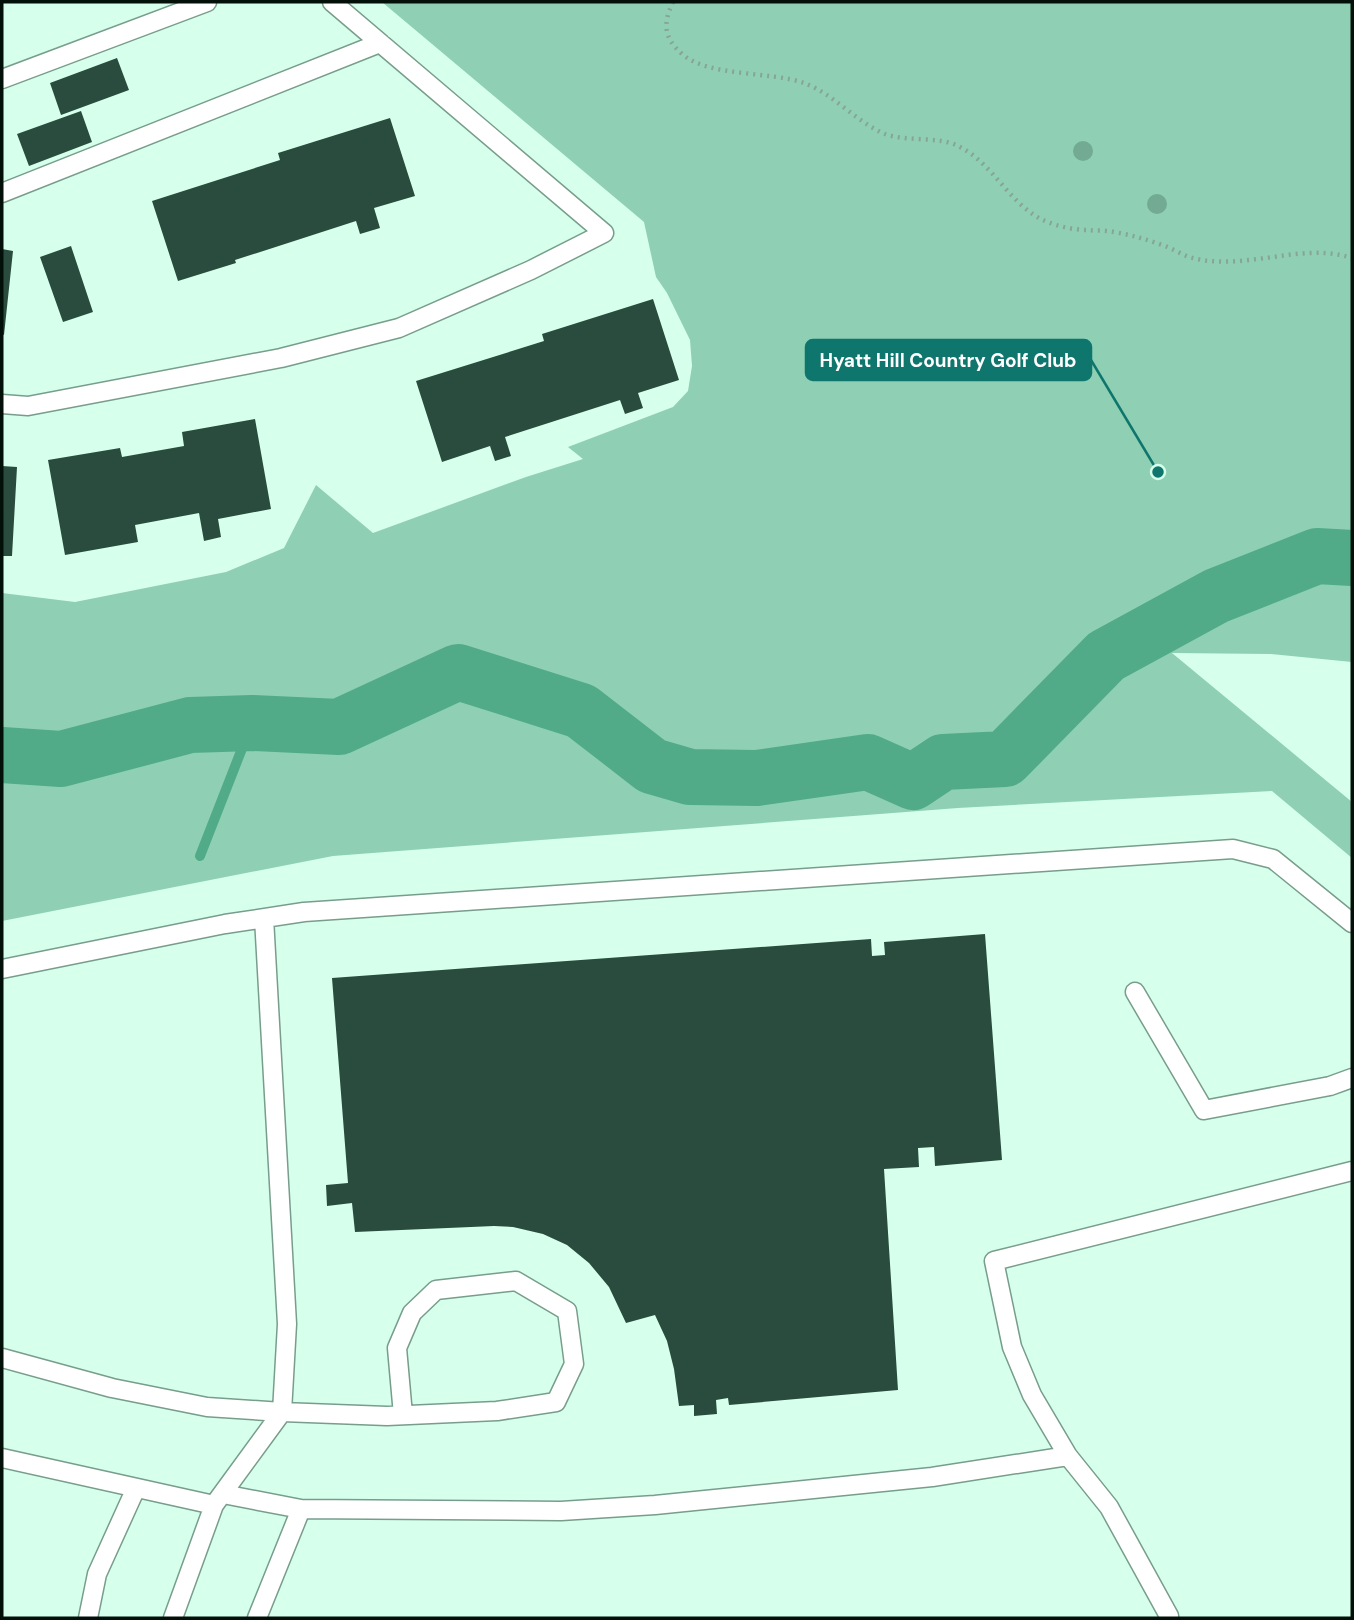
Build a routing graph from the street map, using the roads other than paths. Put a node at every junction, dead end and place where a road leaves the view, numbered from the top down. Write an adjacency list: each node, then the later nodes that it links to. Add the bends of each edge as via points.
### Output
1 (207, 2): 4 (lane)
2 (332, 2): 3 (lane)
3 (380, 43): 5 (lane); 6 (lane, via 604,233 399,328 268,360 28,406)
4 (2, 79)
5 (2, 193)
6 (2, 404)
7 (264, 918): 8 (lane, via 1233,849 1273,859); 9 (lane); 14 (lane, via 287,1324)
8 (1352, 923)
9 (2, 969)
10 (1135, 992): 11 (lane, via 1204,1111)
11 (1352, 1078)
12 (1352, 1171): 16 (lane, via 994,1261 1012,1347 1032,1395)
13 (2, 1358): 14 (lane, via 207,1407)
14 (282, 1412): 15 (lane); 19 (lane)
15 (402, 1415): 15 (lane, via 497,1411 556,1402 575,1364 567,1311 516,1281 436,1290 412,1312 397,1348)
16 (1068, 1456): 20 (lane, via 932,1477 655,1505 561,1511); 21 (lane, via 1109,1507)
17 (2, 1458): 18 (lane)
18 (136, 1488): 19 (lane); 22 (lane, via 97,1574)
19 (218, 1500): 20 (lane); 23 (lane)
20 (301, 1508): 24 (lane)
21 (1169, 1616)
22 (88, 1618)
23 (173, 1618)
24 (257, 1618)

